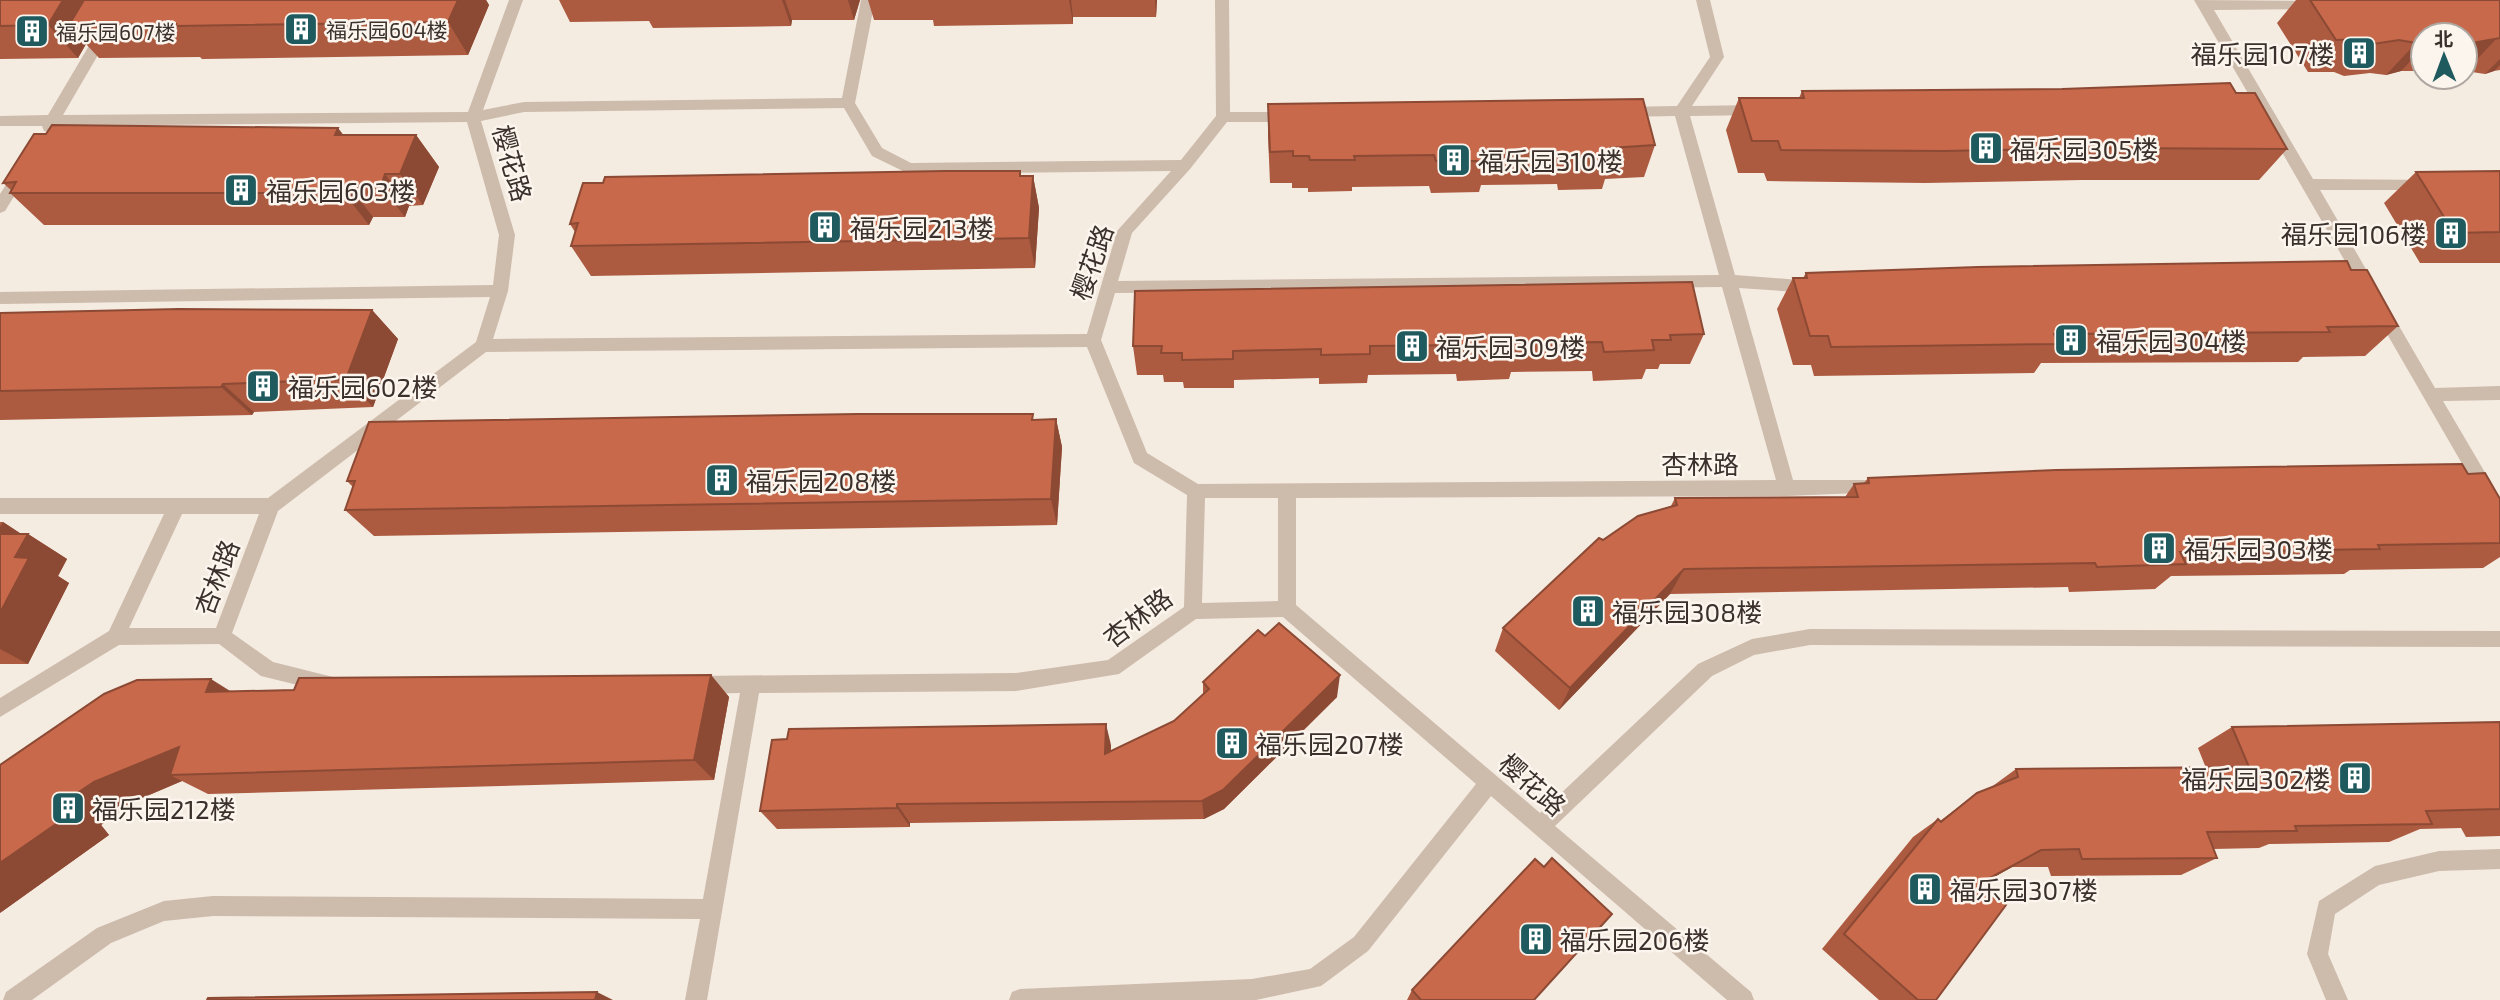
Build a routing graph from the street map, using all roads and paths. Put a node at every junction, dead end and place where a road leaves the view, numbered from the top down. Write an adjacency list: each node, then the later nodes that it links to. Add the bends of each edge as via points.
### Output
1 (123, 0): 16 (street)
2 (516, 0): 13 (street, 樱花路)
3 (868, 0): 8 (street)
4 (1222, 0): 14 (street)
5 (1703, 0): 10 (street, via 1717,57)
6 (2203, 3): 7 (street); 21 (street, via 2255,105)
7 (2325, 4)
8 (848, 103): 13 (street, via 524,107); 19 (street, via 877,152 909,169)
9 (1778, 110): 10 (street)
10 (1681, 111): 11 (street); 23 (street)
11 (1612, 112)
12 (1306, 116): 14 (street)
13 (473, 117): 16 (street); 26 (street, 樱花路, via 507,235)
14 (1223, 117): 19 (street, 樱花路)
15 (0, 121): 16 (street)
16 (53, 121): 17 (street)
17 (39, 142)
18 (26, 164): 22 (street)
19 (1185, 165): 25 (street, 樱花路, via 1125,231)
20 (2445, 184): 21 (street)
21 (2309, 185): 31 (street, via 2353,273)
22 (0, 207)
23 (1728, 281): 24 (street, via 1794,288); 25 (street); 33 (street)
24 (1835, 286)
25 (1109, 287): 28 (street, 樱花路)
26 (500, 291): 27 (street); 29 (street, 樱花路)
27 (0, 298)
28 (1093, 340): 29 (street); 34 (street, 樱花路, via 1140,458)
29 (483, 345): 38 (street)
30 (2500, 393): 31 (street)
31 (2430, 395): 39 (street, via 2471,477)
32 (1897, 487): 33 (street, 杏林路)
33 (1787, 489): 35 (street, 杏林路)
34 (1196, 491): 35 (street, 杏林路); 41 (street, 杏林路)
35 (1287, 491): 40 (street)
36 (0, 506): 37 (street, 杏林路)
37 (176, 506): 38 (street, 杏林路); 43 (street)
38 (271, 506): 42 (street, 杏林路)
39 (2500, 514)
40 (1287, 609): 41 (street); 49 (street, 樱花路)
41 (1193, 611): 45 (street, 杏林路, via 1112,668 1016,682)
42 (222, 636): 43 (street); 47 (street, 杏林路, via 268,670)
43 (116, 638): 48 (street)
44 (2500, 639): 50 (street, via 1810,637 1752,647 1705,670)
45 (751, 684): 46 (street, 杏林路); 52 (street)
46 (684, 685)
47 (345, 687)
48 (0, 708)
49 (1490, 782): 50 (street, 樱花路); 55 (street, via 1361,944 1314,979 1252,990)
50 (1541, 826): 56 (street, 樱花路)
51 (2500, 859): 57 (street, via 2439,861 2375,876 2326,908 2317,954)
52 (712, 909): 53 (street, via 213,906 164,911 104,935); 54 (street)
53 (14, 1000)
54 (696, 1000)
55 (1020, 1000)
56 (1743, 1000)
57 (2337, 1000)

